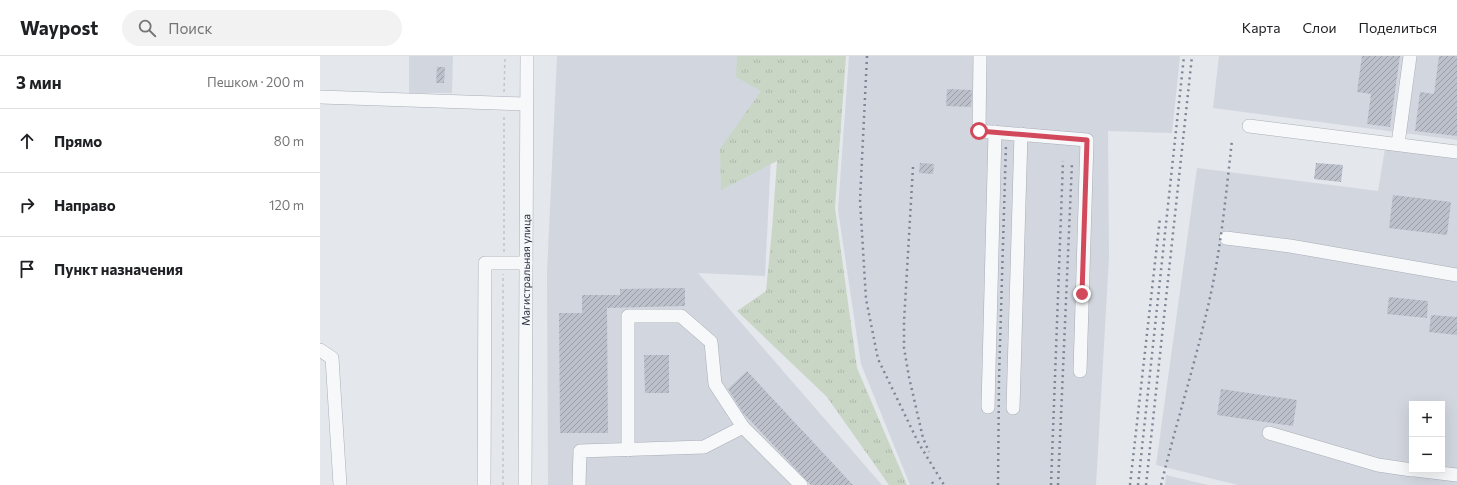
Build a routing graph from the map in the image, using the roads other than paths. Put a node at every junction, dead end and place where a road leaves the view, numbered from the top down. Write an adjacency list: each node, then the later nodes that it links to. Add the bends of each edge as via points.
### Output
1 (527, 56): 5 (street, Магистральная улица)
2 (980, 56): 7 (street, via 979,131)
3 (1410, 56): 9 (street)
4 (320, 97): 5 (street)
5 (526, 104): 12 (street, Магистральная улица)
6 (1249, 126): 9 (street)
7 (995, 132): 8 (street); 16 (street)
8 (1021, 134): 15 (street, via 1087,140); 17 (street)
9 (1398, 144): 10 (street)
10 (1457, 152)
11 (1226, 238): 13 (street)
12 (526, 263): 25 (street, via 485,263); 26 (street, Магистральная улица)
13 (1457, 274)
14 (320, 350): 24 (street, via 332,358)
15 (1080, 371)
16 (988, 407)
17 (1013, 408)
18 (743, 427): 20 (street, via 704,447); 20 (street, via 715,384 711,342 682,316 628,316); 28 (street)
19 (1269, 433): 21 (street, via 1378,465)
20 (628, 450): 27 (street, via 580,451)
21 (1409, 470)
22 (1440, 473): 23 (street)
23 (1457, 475)
24 (340, 485)
25 (484, 485)
26 (525, 485)
27 (579, 485)
28 (801, 485)

